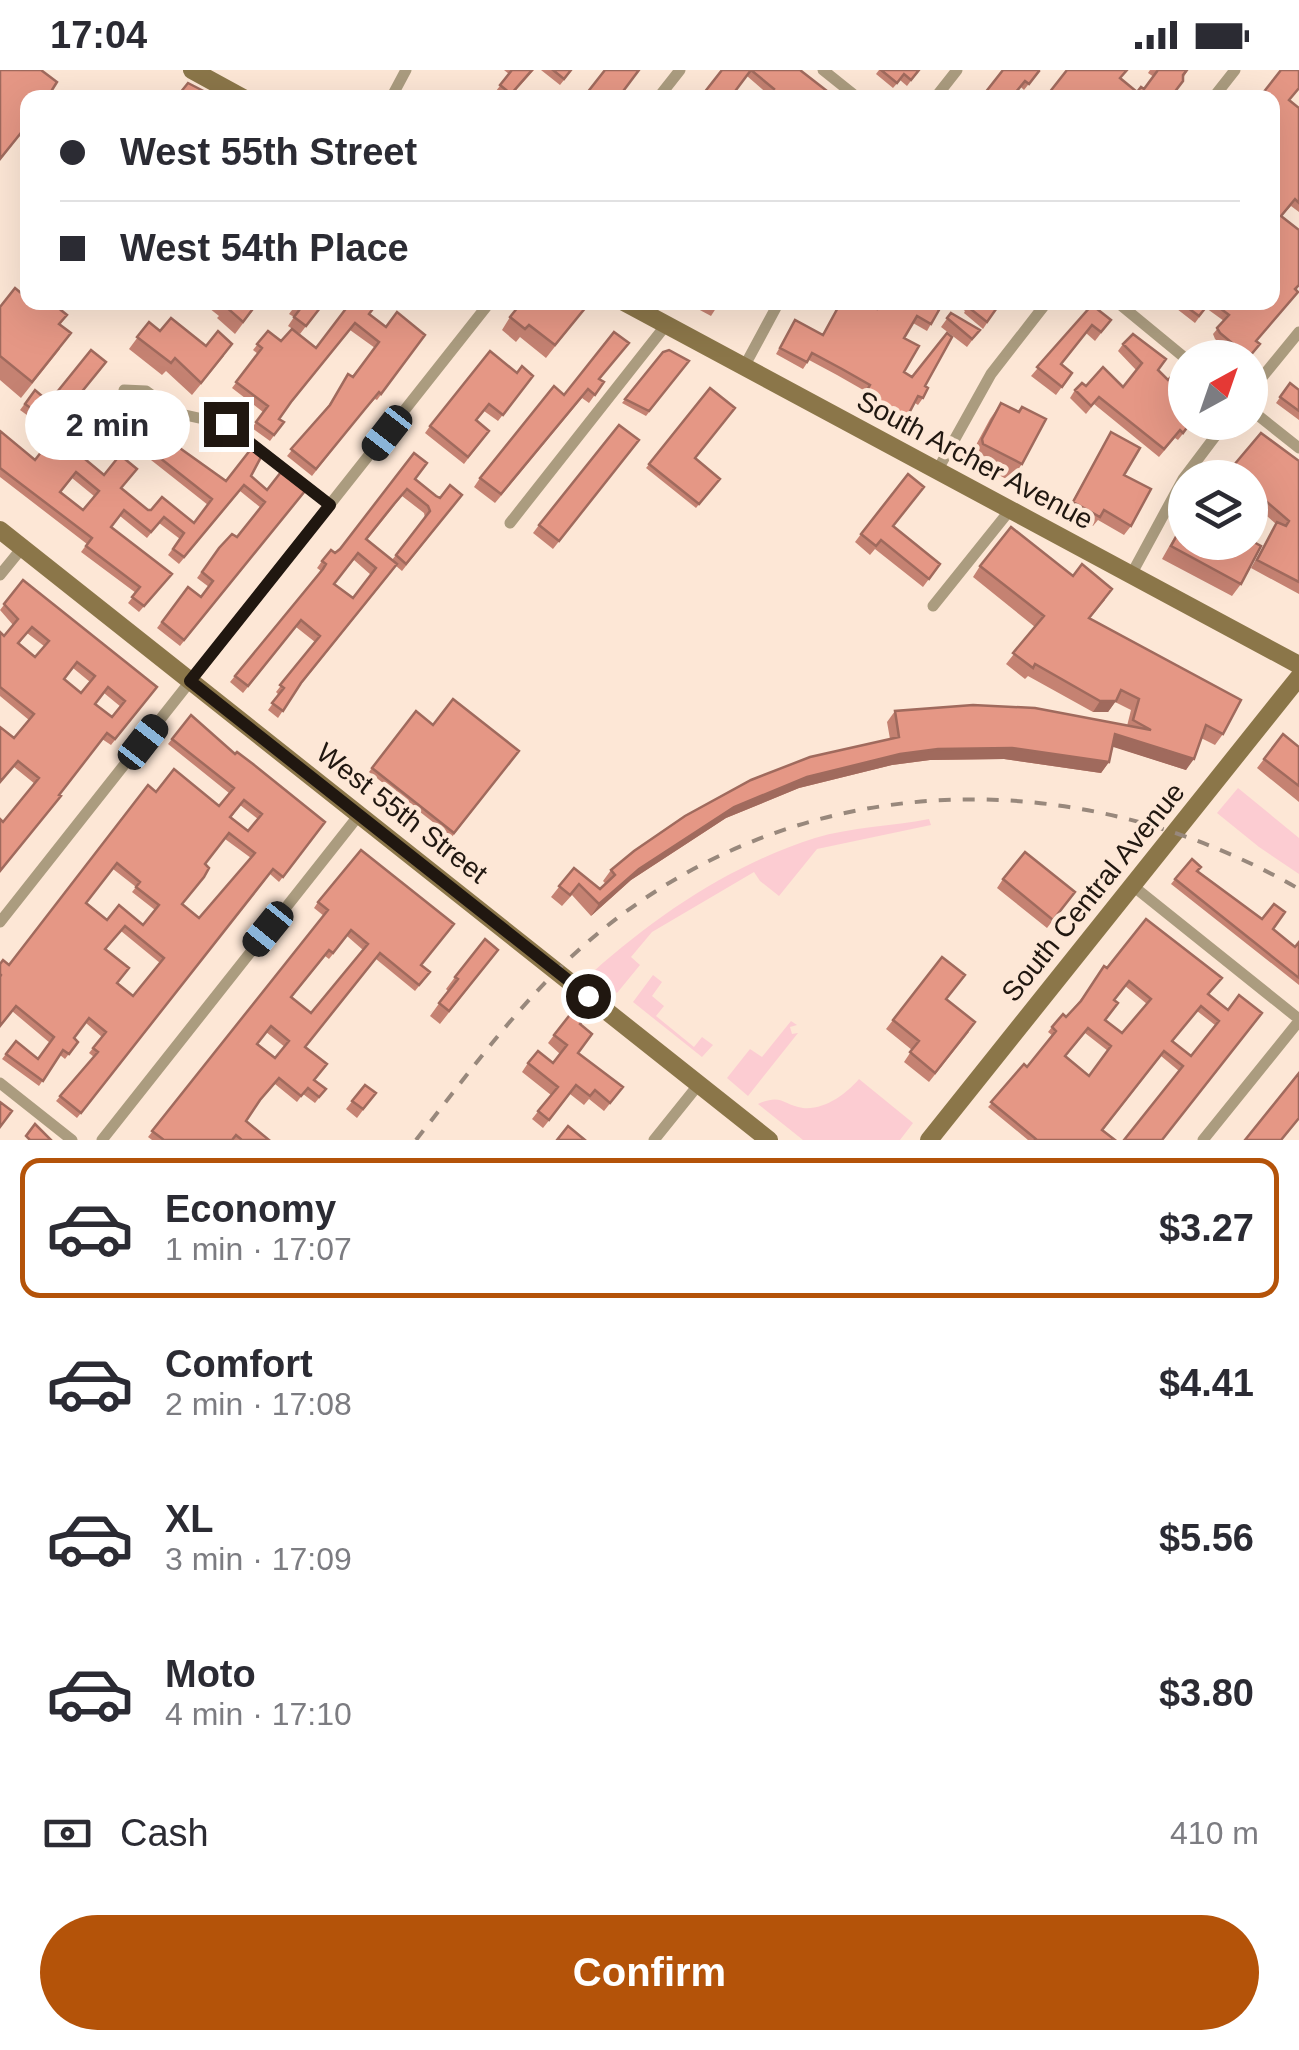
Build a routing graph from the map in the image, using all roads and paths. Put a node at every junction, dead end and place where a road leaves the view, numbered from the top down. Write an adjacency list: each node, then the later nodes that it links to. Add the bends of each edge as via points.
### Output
1 (192, 70): 6 (main road)
2 (680, 70): 7 (street)
3 (823, 70): 8 (street)
4 (957, 70): 9 (street)
5 (1236, 70): 10 (street)
6 (228, 90)
7 (664, 90)
8 (848, 90)
9 (941, 90)
10 (1220, 90)
11 (484, 310): 26 (street)
12 (639, 310): 16 (main road, South Archer Avenue)
13 (775, 310): 19 (street)
14 (1041, 310): 25 (street, via 990,374)
15 (1127, 310): 18 (street)
16 (666, 325): 19 (main road, South Archer Avenue); 28 (street)
17 (1299, 332): 20 (street)
18 (1168, 344)
19 (744, 367): 25 (main road, South Archer Avenue)
20 (1268, 370)
21 (124, 390): 26 (street, via 146,392 176,413 226,424)
22 (1268, 423): 24 (street)
23 (1212, 440): 32 (street, via 1183,478)
24 (1299, 448)
25 (937, 470): 27 (main road, South Archer Avenue)
26 (330, 505): 36 (street)
27 (1010, 510): 32 (main road, South Archer Avenue); 33 (street)
28 (510, 523)
29 (0, 530): 30 (main road, West 55th Street)
30 (22, 548): 31 (street); 36 (main road, West 55th Street)
31 (0, 575)
32 (1132, 575): 34 (main road, South Archer Avenue)
33 (932, 606)
34 (1299, 665)
35 (1299, 677): 38 (main road, South Central Avenue)
36 (190, 681): 37 (main road, West 55th Street); 39 (street)
37 (359, 815): 42 (main road, West 55th Street); 44 (street)
38 (1133, 886): 40 (street); 47 (main road, South Central Avenue)
39 (0, 922)
40 (1299, 1020): 48 (street)
41 (0, 1083): 43 (street)
42 (699, 1084): 45 (street); 46 (main road, West 55th Street)
43 (72, 1140)
44 (102, 1140)
45 (654, 1140)
46 (770, 1140)
47 (929, 1140)
48 (1203, 1140)

